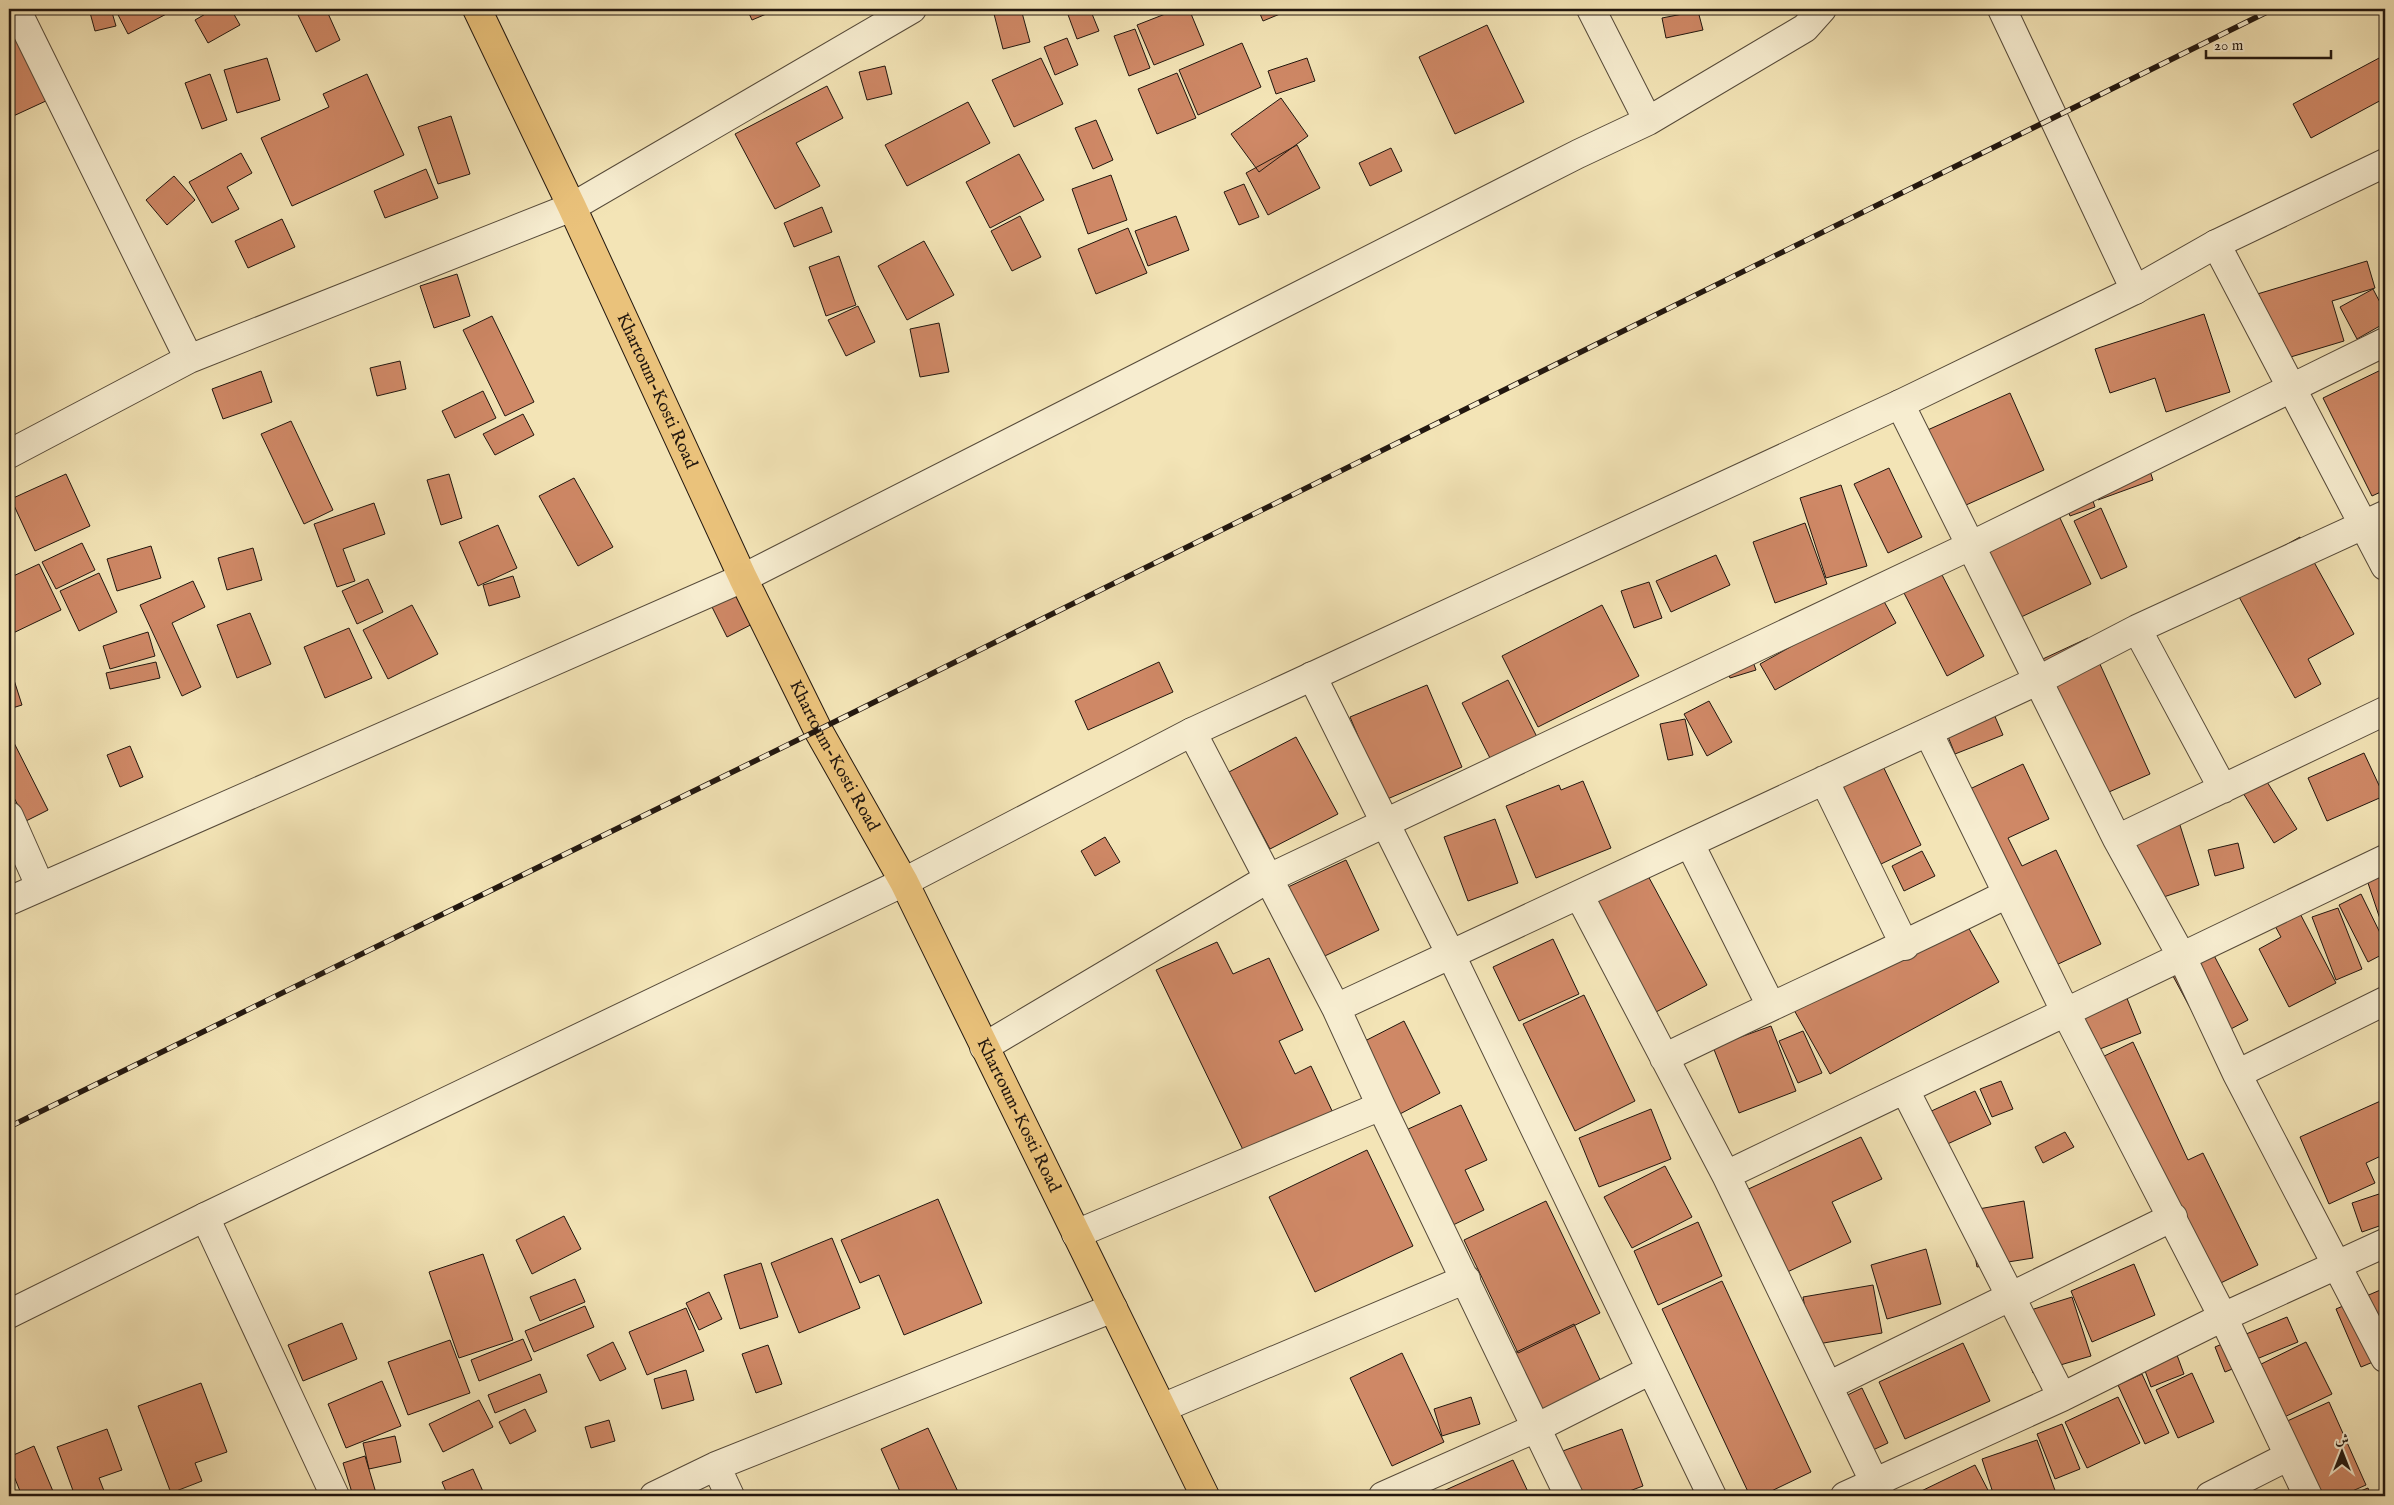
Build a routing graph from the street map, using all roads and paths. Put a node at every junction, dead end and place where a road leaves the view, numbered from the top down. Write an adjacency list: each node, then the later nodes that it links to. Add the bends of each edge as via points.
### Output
1 (16, 9): 7 (street)
2 (477, 9): 10 (highway, Khartoum-Kosti Road)
3 (912, 9): 10 (street)
4 (1591, 9): 8 (street)
5 (1822, 9): 8 (street, via 1805,28)
6 (2002, 9): 12 (street)
7 (18, 38): 14 (street)
8 (1648, 121): 21 (street)
9 (2385, 163): 11 (street)
10 (572, 207): 14 (street); 21 (highway, Khartoum-Kosti Road)
11 (2216, 244): 12 (street); 15 (street)
12 (2135, 290): 16 (street)
13 (2385, 342): 15 (street)
14 (189, 359): 17 (street)
15 (2292, 386): 18 (street); 19 (street)
16 (1900, 404): 19 (street); 23 (street)
17 (9, 454)
18 (2375, 519): 20 (street); 22 (street)
19 (1970, 546): 24 (street); 31 (street)
20 (2385, 566)
21 (743, 578): 36 (highway, Khartoum-Kosti Road, via 818,730); 37 (street)
22 (2137, 629): 24 (street); 29 (street)
23 (1312, 676): 26 (street); 31 (street)
24 (2037, 681): 27 (street); 32 (street)
25 (2385, 711): 29 (street)
26 (1192, 732): 35 (street); 36 (street)
27 (1928, 732): 28 (street); 38 (street)
28 (1824, 780): 33 (street); 41 (street)
29 (2223, 789): 32 (street)
30 (9, 816): 37 (street)
31 (1387, 824): 35 (street); 42 (street)
32 (2117, 840): 43 (street)
33 (1690, 844): 39 (street); 45 (street)
34 (2385, 859): 43 (street)
35 (1269, 878): 46 (street); 48 (street)
36 (904, 882): 48 (highway, Khartoum-Kosti Road); 54 (street)
37 (40, 886): 40 (street)
38 (2008, 894): 41 (street); 47 (street)
39 (1579, 895): 42 (street); 49 (street)
40 (9, 901)
41 (1905, 946): 45 (street)
42 (1451, 955): 46 (street); 65 (street)
43 (2182, 957): 47 (street); 50 (street)
44 (2385, 1001): 50 (street)
45 (1771, 1006): 49 (street)
46 (1336, 1008): 52 (street)
47 (2066, 1013): 51 (street); 55 (street)
48 (984, 1047): 56 (highway, Khartoum-Kosti Road)
49 (1664, 1058): 53 (street)
50 (2237, 1074): 58 (street)
51 (1905, 1090): 53 (street); 60 (street)
52 (1380, 1106): 56 (street); 59 (street)
53 (1726, 1175): 66 (street)
54 (205, 1217): 62 (street); 73 (street)
55 (2173, 1217): 60 (street); 63 (street)
56 (1076, 1234): 61 (highway, Khartoum-Kosti Road)
57 (2385, 1243): 58 (street)
58 (2338, 1265): 63 (street); 64 (street)
59 (1466, 1279): 68 (street); 69 (street)
60 (2011, 1297): 66 (street); 67 (street)
61 (1113, 1308): 68 (highway, Khartoum-Kosti Road); 71 (street)
62 (9, 1314)
63 (2223, 1318): 67 (street); 70 (street)
64 (2385, 1358)
65 (1652, 1370): 69 (street); 79 (street)
66 (1828, 1386): 72 (street)
67 (2062, 1397): 72 (street)
68 (1162, 1408): 76 (highway, Khartoum-Kosti Road)
69 (1536, 1428): 77 (street); 78 (street)
70 (2289, 1456): 81 (street); 82 (street)
71 (716, 1466): 74 (street); 75 (street)
72 (1878, 1490): 80 (street)
73 (335, 1496)
74 (654, 1496)
75 (730, 1496)
76 (1205, 1496)
77 (1383, 1496)
78 (1569, 1496)
79 (1712, 1496)
80 (1845, 1496)
81 (2210, 1496)
82 (2308, 1496)

